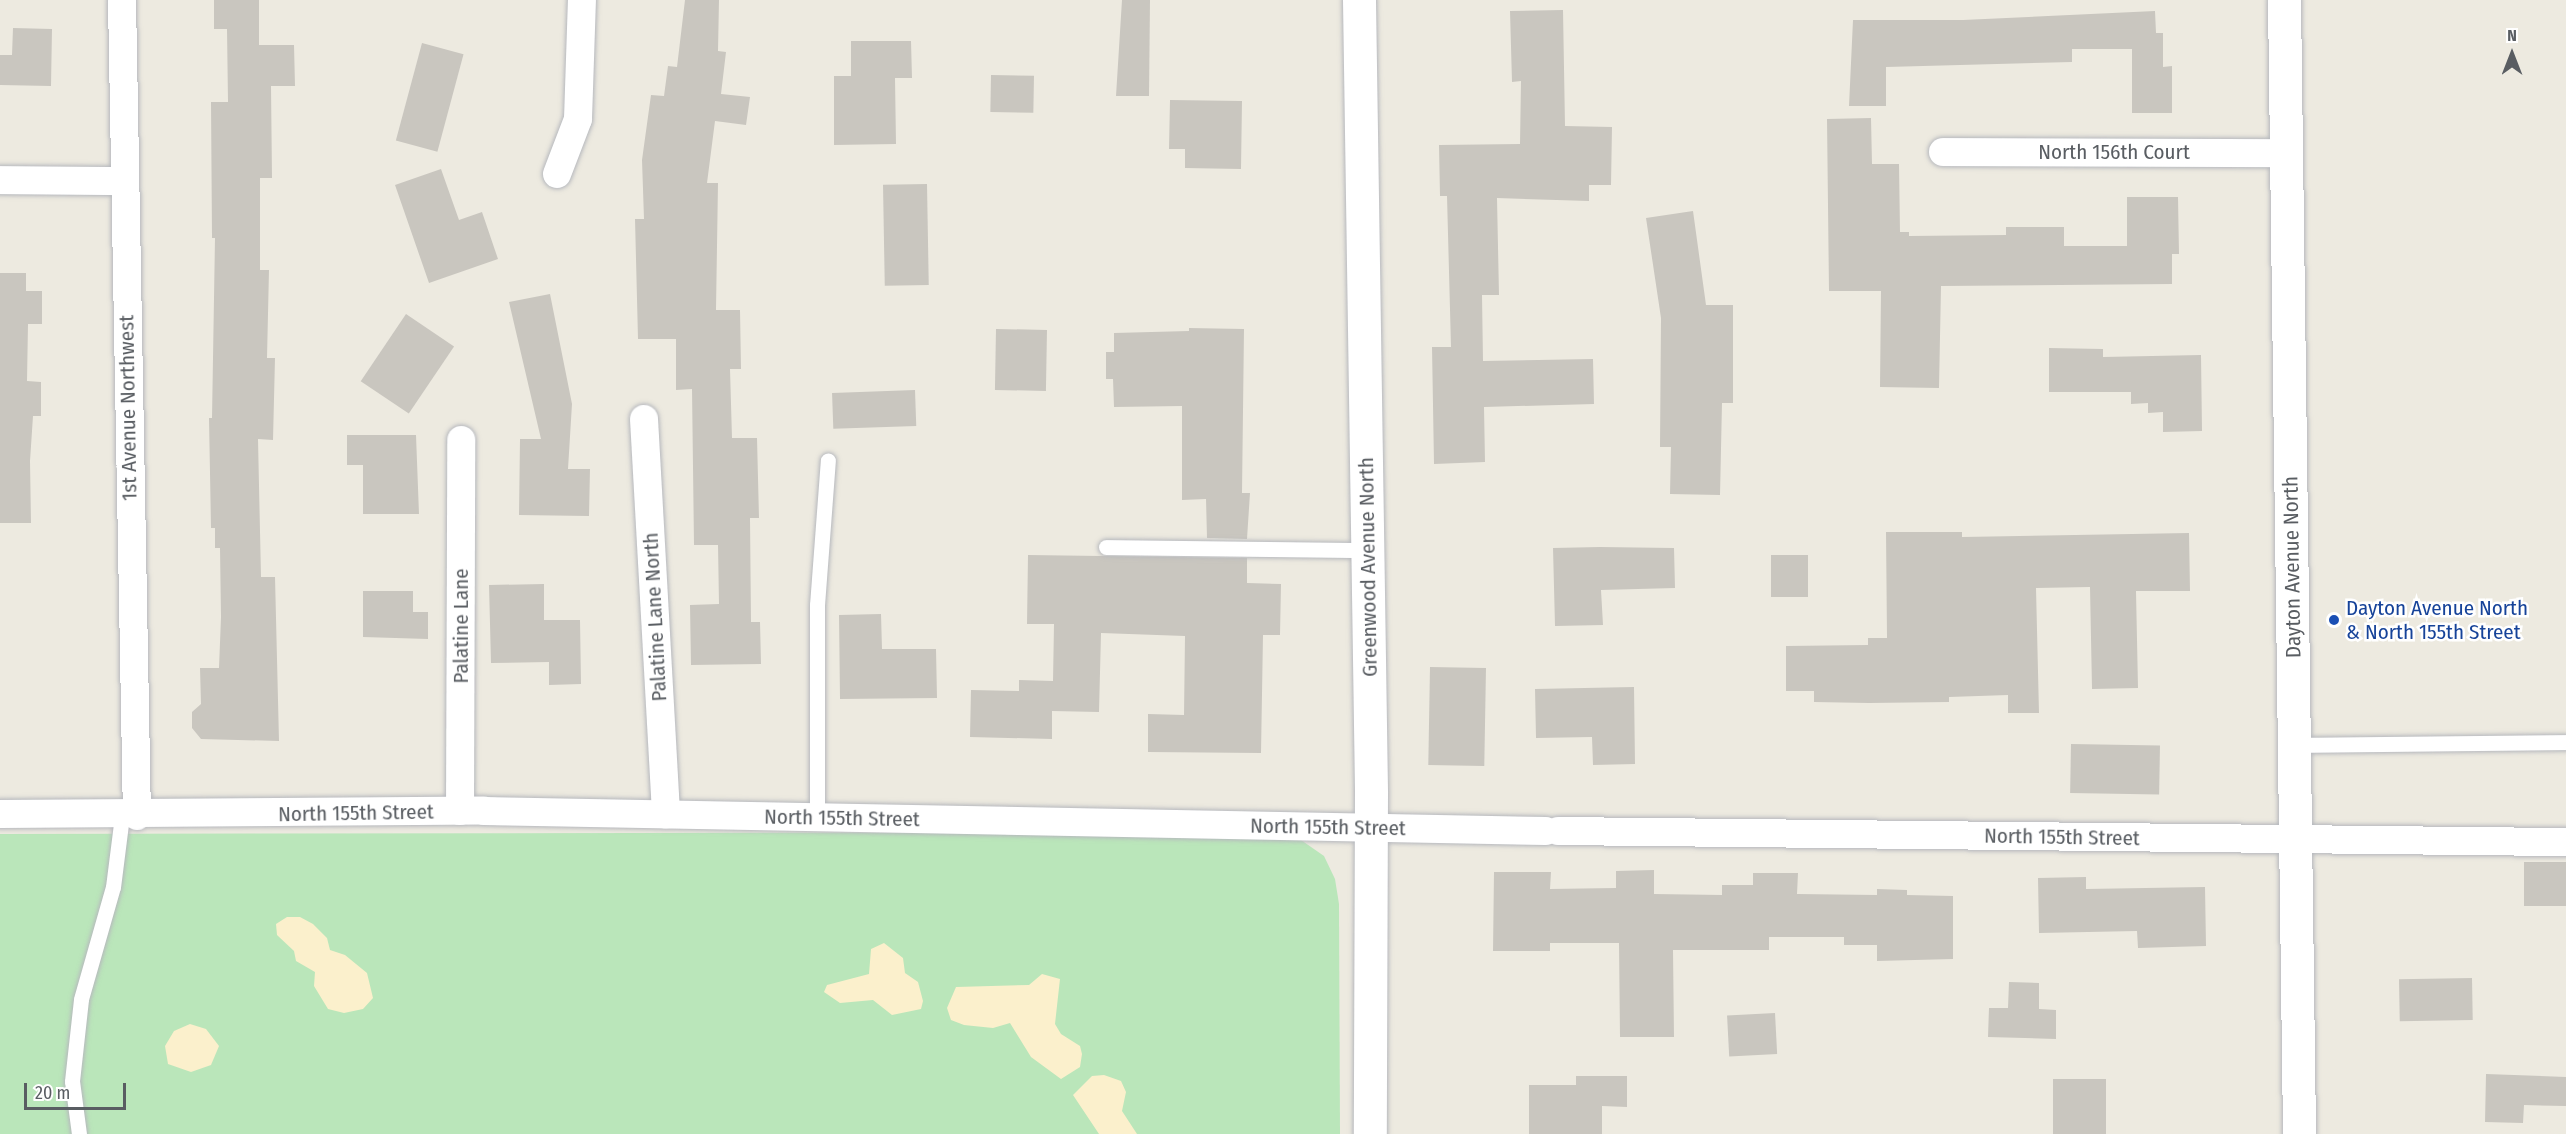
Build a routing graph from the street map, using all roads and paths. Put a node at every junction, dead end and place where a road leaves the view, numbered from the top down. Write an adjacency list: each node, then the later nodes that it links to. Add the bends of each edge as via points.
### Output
1 (122, 0): 9 (street, 1st Avenue Northwest)
2 (582, 0): 7 (street, via 578,119)
3 (1359, 0): 14 (street, Greenwood Avenue North)
4 (2284, 0): 6 (street, Dayton Avenue North)
5 (1944, 152): 6 (street, North 156th Court)
6 (2284, 153): 16 (street, Dayton Avenue North)
7 (557, 174)
8 (0, 180): 9 (street)
9 (123, 181): 20 (street, 1st Avenue Northwest)
10 (644, 419): 19 (street, Palatine Lane North)
11 (461, 440): 17 (street, Palatine Lane)
12 (828, 460): 21 (lane, via 817,605)
13 (1106, 547): 14 (lane)
14 (1367, 550): 22 (street, Greenwood Avenue North)
15 (2566, 742): 16 (lane)
16 (2296, 745): 23 (street, Dayton Avenue North)
17 (460, 811): 19 (street, North 155th Street); 20 (street, North 155th Street)
18 (0, 814): 20 (street, North 155th Street)
19 (666, 814): 21 (street, North 155th Street)
20 (129, 816): 25 (lane, via 81,999 72,1081)
21 (817, 817): 22 (street, North 155th Street)
22 (1371, 828): 23 (street, North 155th Street); 26 (street, Greenwood Avenue North)
23 (2298, 840): 24 (street, North 155th Street); 27 (street, Dayton Avenue North)
24 (2566, 842)
25 (79, 1134)
26 (1370, 1134)
27 (2299, 1134)

